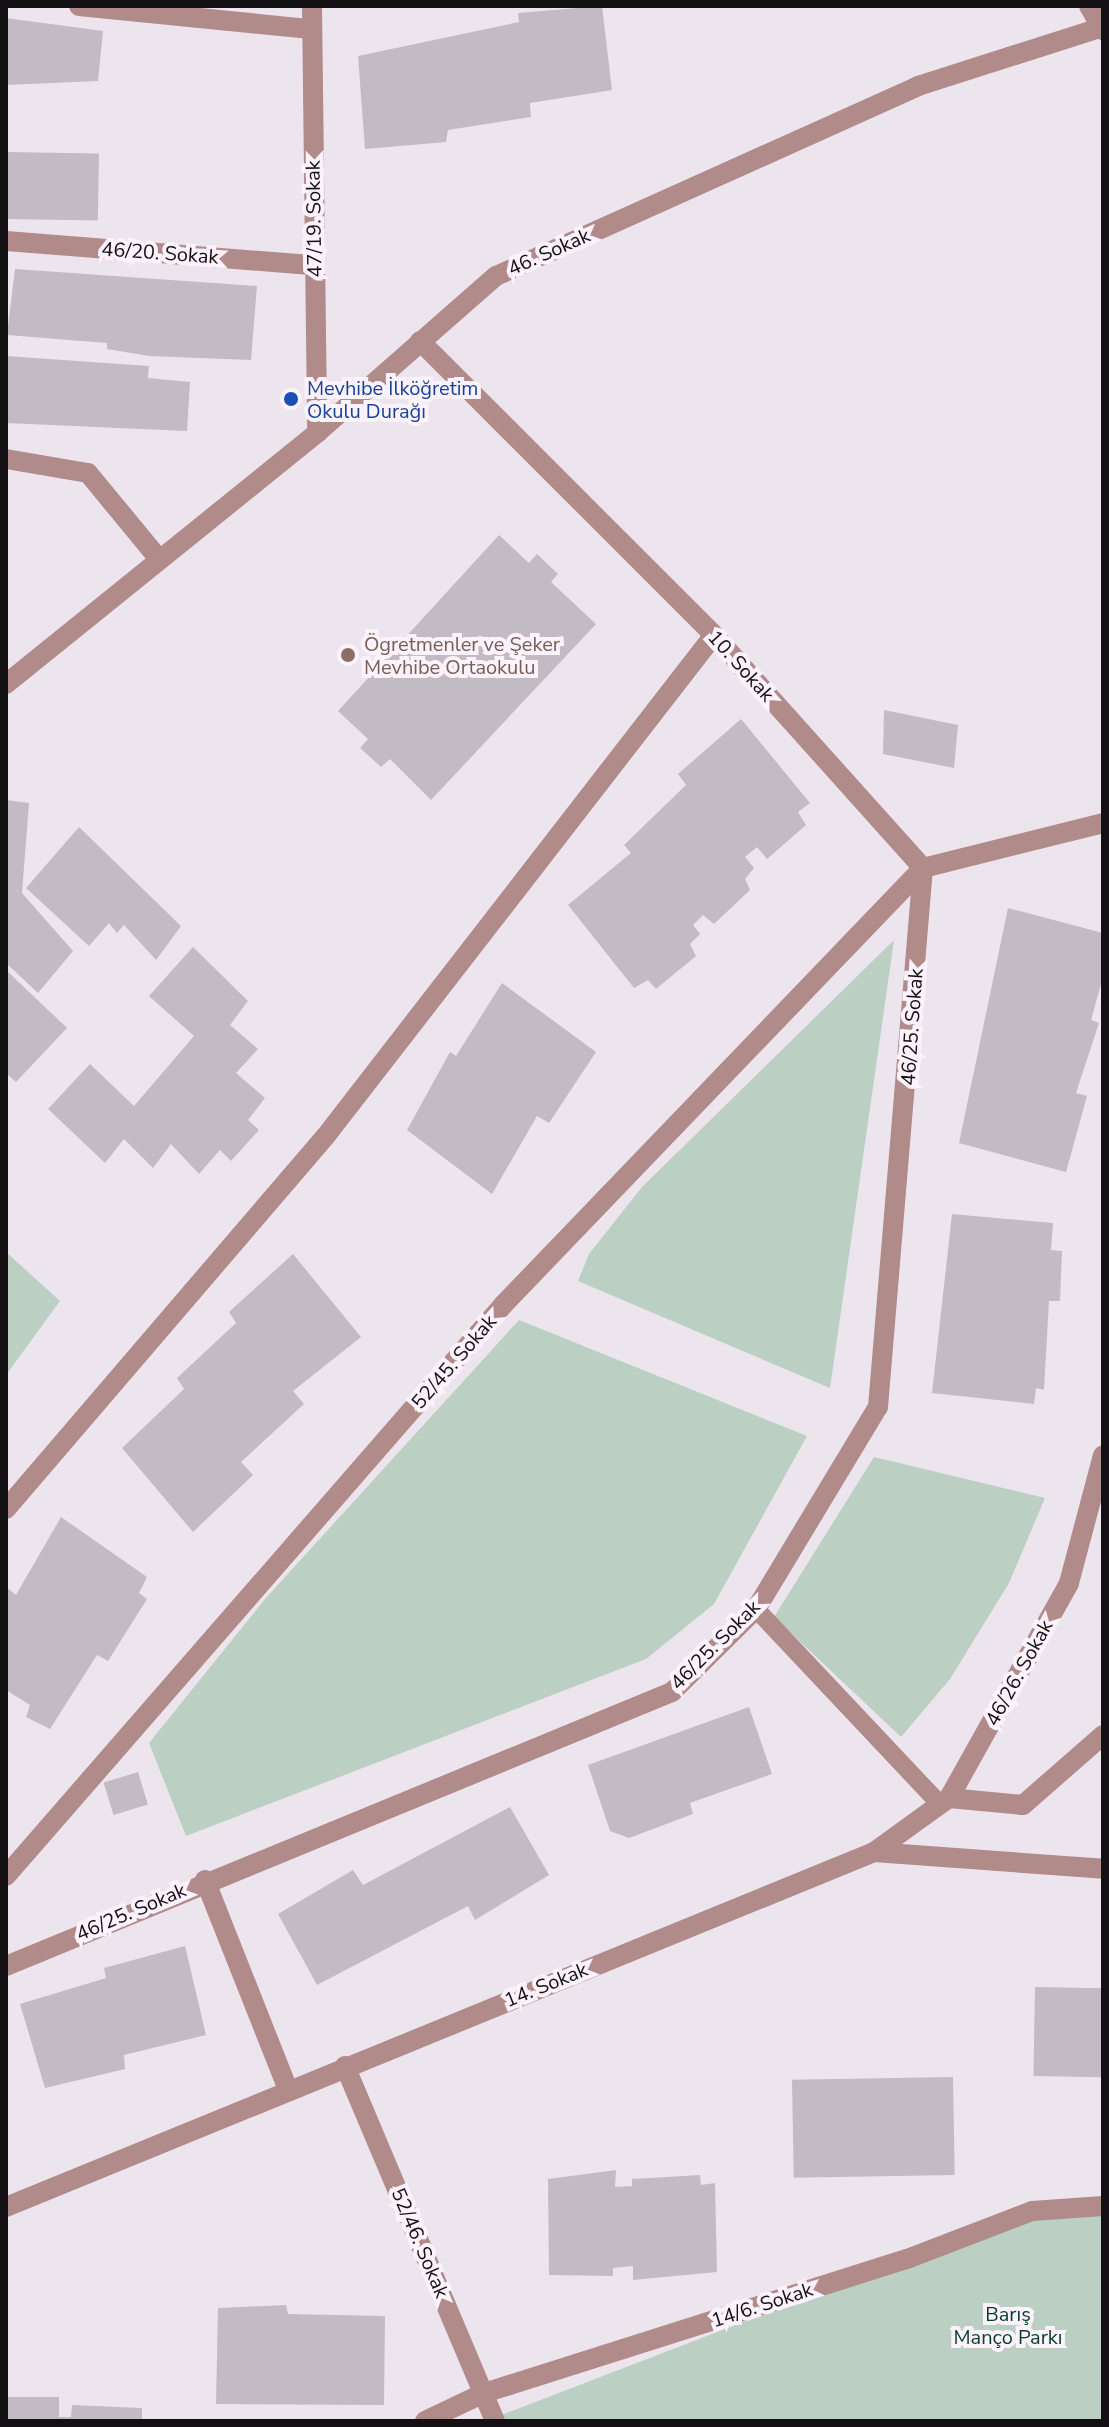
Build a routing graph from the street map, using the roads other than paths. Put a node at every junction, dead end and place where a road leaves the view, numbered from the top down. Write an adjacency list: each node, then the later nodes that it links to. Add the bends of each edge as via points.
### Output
1 (79, 6): 5 (street)
2 (312, 6): 5 (street, 47/19. Sokak)
3 (1089, 6): 4 (street)
4 (1103, 28): 8 (street, 46. Sokak, via 918,86 496,276)
5 (311, 29): 7 (street, 47/19. Sokak)
6 (6, 241): 7 (street, 46/20. Sokak)
7 (314, 265): 9 (street, 47/19. Sokak)
8 (420, 341): 9 (street, 46. Sokak); 12 (street, 10. Sokak)
9 (317, 433): 11 (street, 46. Sokak)
10 (6, 459): 11 (street, via 88,473)
11 (158, 558): 13 (street, 46. Sokak)
12 (714, 635): 15 (street, 10. Sokak); 17 (street, via 325,1137)
13 (6, 684)
14 (1103, 823): 15 (street)
15 (923, 868): 18 (street, 46/25. Sokak, via 878,1407); 23 (street, 52/45. Sokak, via 503,1305)
16 (1102, 1465): 20 (street, 46/26. Sokak, via 1069,1583)
17 (6, 1509)
18 (756, 1609): 20 (lane); 24 (street, 46/25. Sokak, via 672,1692)
19 (1103, 1735): 20 (street, via 1023,1805)
20 (944, 1801): 21 (street, 46/26. Sokak)
21 (874, 1852): 22 (street, 14. Sokak); 26 (street, 14. Sokak)
22 (1103, 1869)
23 (6, 1876)
24 (205, 1880): 25 (street, 46/25. Sokak); 27 (street)
25 (6, 1966)
26 (345, 2066): 27 (street, 14. Sokak); 30 (street, 52/46. Sokak)
27 (288, 2090): 29 (street, 14. Sokak)
28 (1103, 2206): 30 (street, 14/6. Sokak, via 1032,2211 907,2259)
29 (6, 2207)
30 (484, 2393): 31 (street, 14/6. Sokak); 32 (street, 52/46. Sokak)
31 (425, 2421)
32 (495, 2421)

